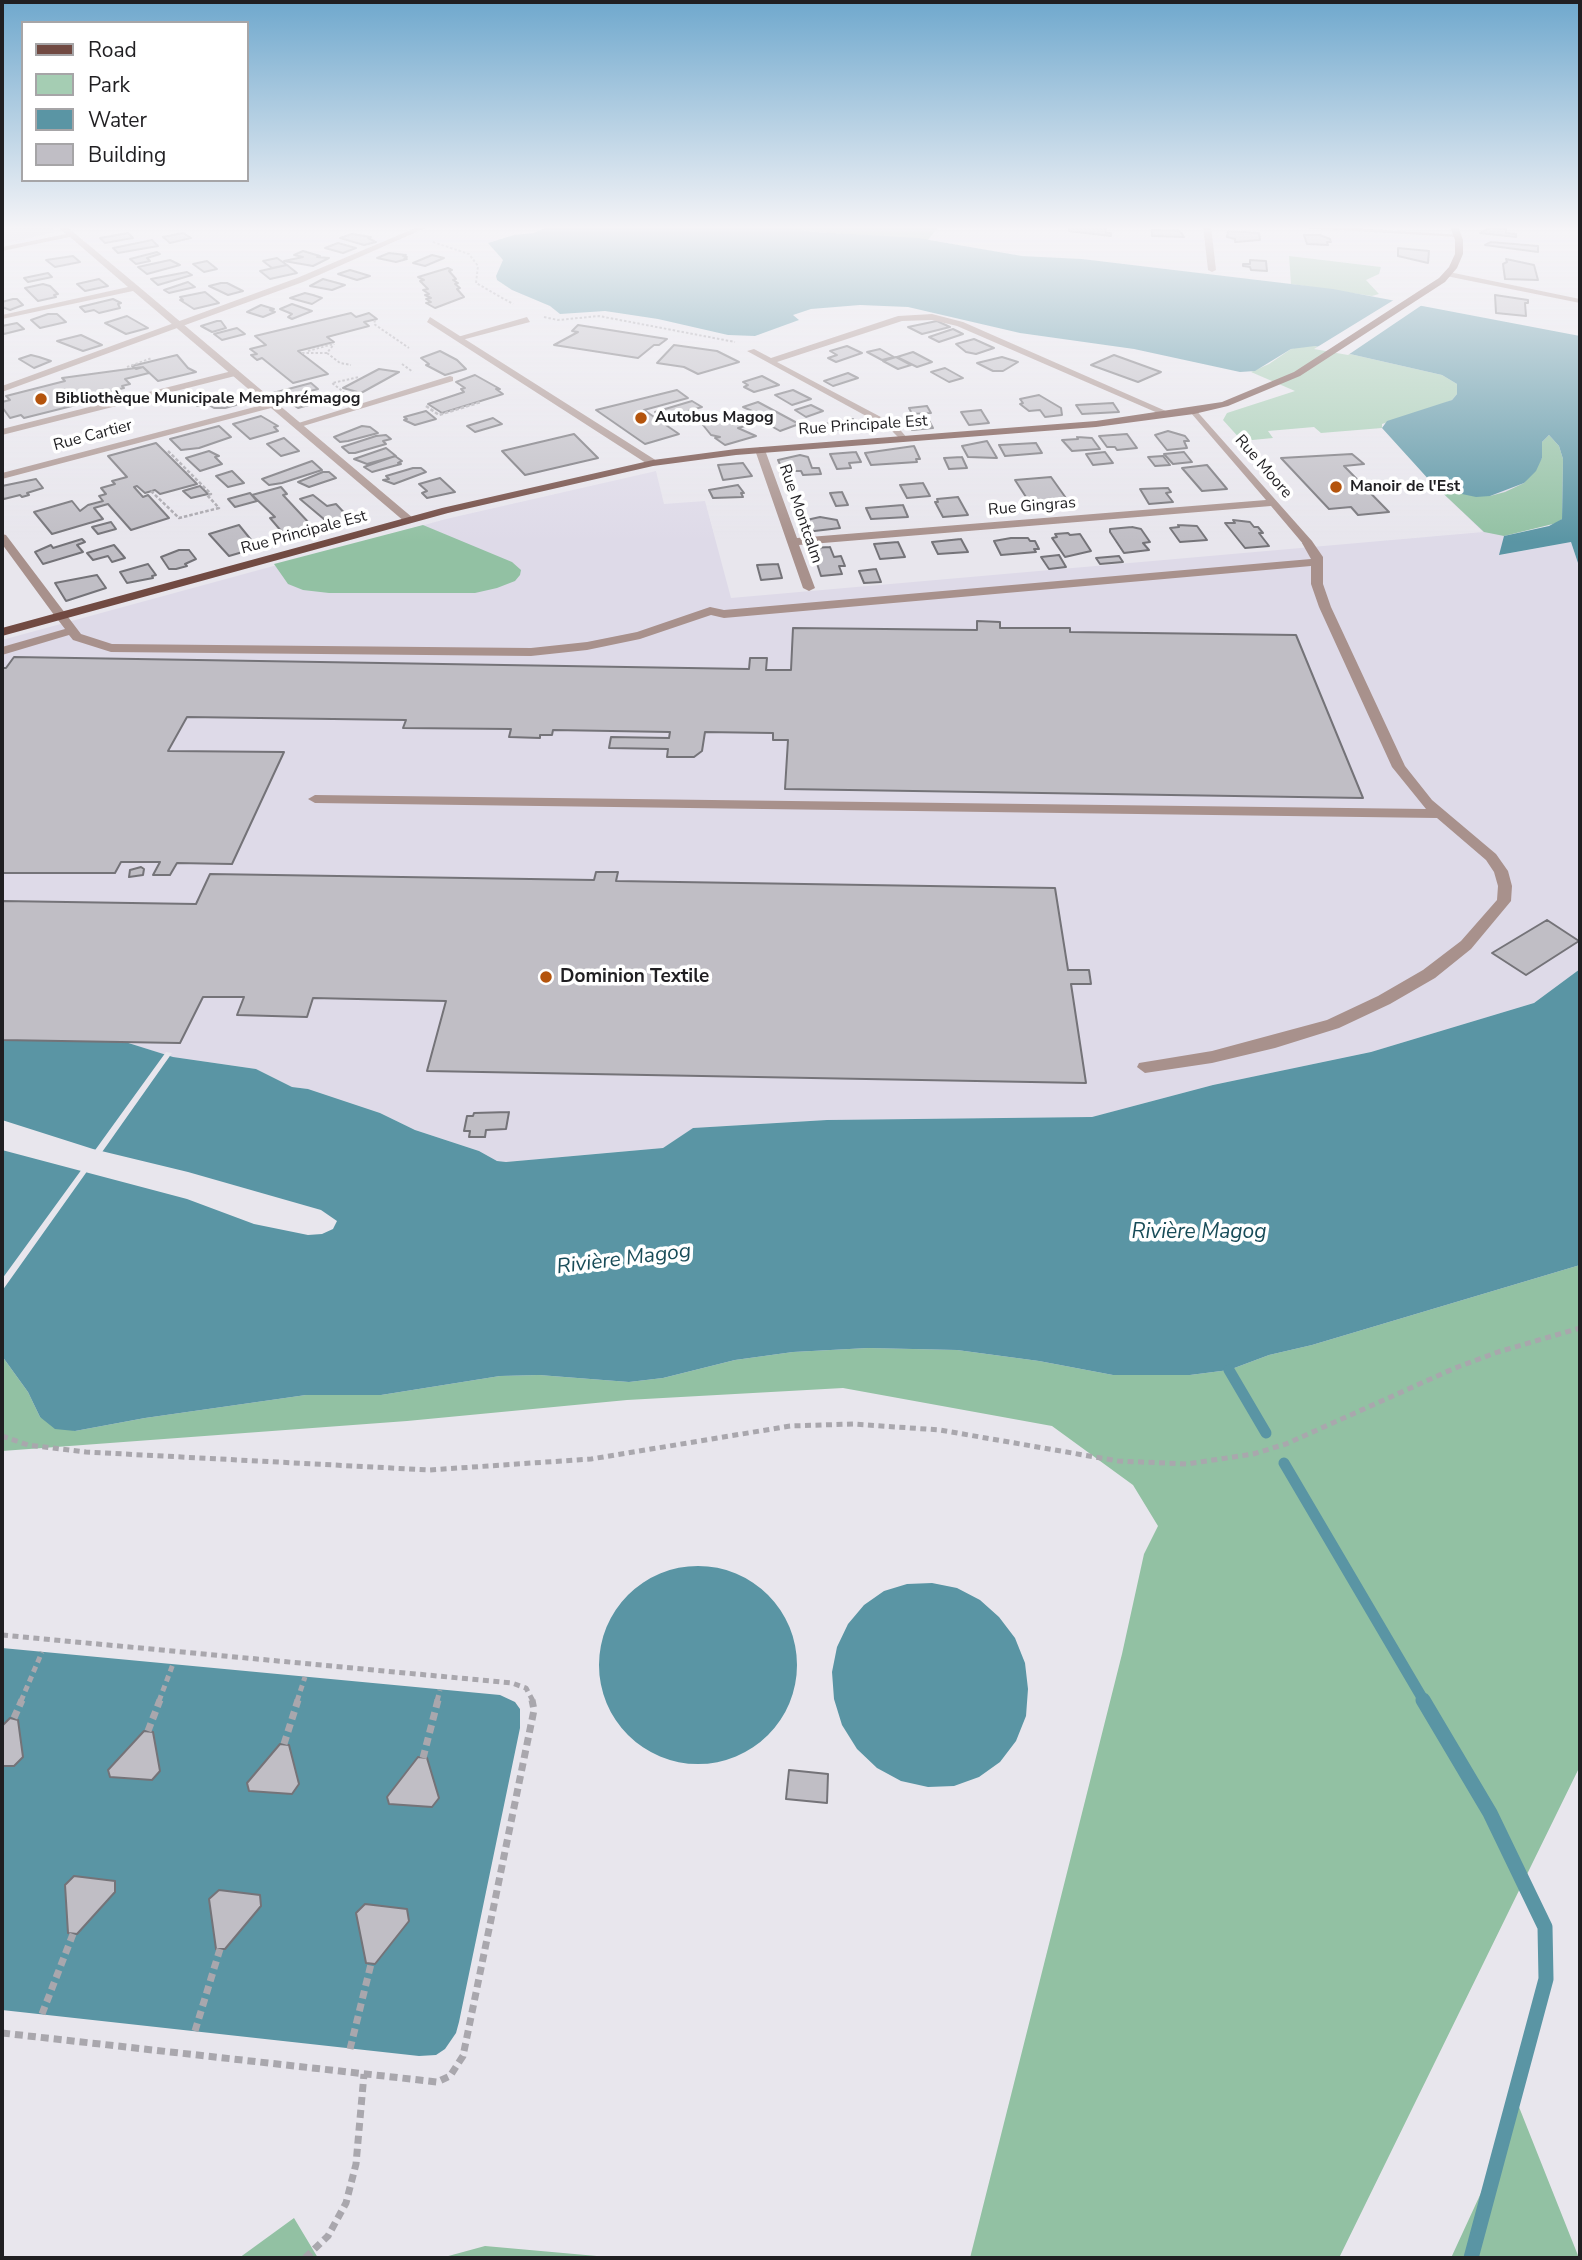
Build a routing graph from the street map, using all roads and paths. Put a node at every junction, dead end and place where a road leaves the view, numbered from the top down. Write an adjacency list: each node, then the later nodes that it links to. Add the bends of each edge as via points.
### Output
1 (161, 331): 21 (street)
2 (187, 331): 18 (street)
3 (385, 331): 11 (path)
4 (448, 331): 10 (street)
5 (483, 331): 10 (street)
6 (680, 331): 12 (path, via 725,340)
7 (860, 331): 15 (street)
8 (977, 331): 27 (street)
9 (1362, 331): 26 (main road, Rue Principale Est, via 1275,385)
10 (458, 338): 33 (street)
11 (409, 348)
12 (751, 351): 15 (street)
13 (327, 353): 13 (path, via 301,353 334,344); 16 (path)
14 (152, 358): 17 (path)
15 (770, 361): 31 (street, via 892,427)
16 (351, 365)
17 (127, 367)
18 (236, 373): 24 (street); 29 (street)
19 (359, 377): 25 (path, via 332,383)
20 (450, 379): 22 (street)
21 (2, 390)
22 (406, 392): 23 (path, via 439,415); 25 (street)
23 (481, 402)
24 (273, 405): 28 (street); 30 (street, Rue Cartier)
25 (360, 405): 28 (street)
26 (1195, 411): 27 (main road, Rue Principale Est); 36 (street, Rue Moore)
27 (1170, 415): 31 (main road, Rue Principale Est)
28 (297, 425): 37 (street)
29 (2, 432)
30 (153, 436): 34 (street, Rue Cartier); 35 (path, via 211,494 207,495 219,508 179,518)
31 (903, 439): 32 (main road, Rue Principale Est)
32 (760, 450): 33 (main road, Rue Principale Est); 39 (street, Rue Montcalm)
33 (653, 463): 37 (main road, Rue Principale Est)
34 (2, 476)
35 (152, 491)
36 (1273, 503): 39 (street, Rue Gingras); 40 (street, Rue Moore, via 1315,552)
37 (409, 520): 42 (main road, Rue Principale Est)
38 (2, 537): 42 (street)
39 (793, 542): 41 (street, Rue Montcalm)
40 (1317, 562): 43 (street, via 733,613 710,611 640,635 531,652 126,649 86,642); 47 (street, Rue Moore, via 1317,584 1325,607 1399,767)
41 (809, 588)
42 (61, 616): 43 (street); 44 (main road, Rue Principale Est)
43 (70, 631): 45 (street)
44 (2, 632)
45 (2, 651)
46 (314, 799): 47 (street)
47 (1439, 814): 48 (street, Rue Moore, via 1491,856 1505,886 1504,901 1466,945 1429,974 1334,1024 1225,1054)
48 (1146, 1067)
49 (1580, 1328): 50 (path, via 1455,1368 1286,1444 1187,1464 1118,1461 940,1430 839,1424 790,1426 591,1459 429,1470 86,1452 28,1445)
50 (2, 1436)
51 (2, 1635): 67 (path, via 499,1682 526,1689 534,1710 463,2056 450,2076 437,2082)
52 (42, 1652): 56 (path)
53 (173, 1664): 57 (path)
54 (305, 1677): 58 (path)
55 (440, 1690): 59 (path)
56 (13, 1718)
57 (148, 1731)
58 (284, 1744)
59 (423, 1758)
60 (73, 1934): 63 (path)
61 (220, 1949): 64 (path)
62 (371, 1964): 66 (path)
63 (43, 2014)
64 (195, 2032)
65 (2, 2033): 67 (path)
66 (350, 2049)
67 (365, 2074): 68 (path, via 356,2164 346,2203 328,2236)
68 (305, 2258)

